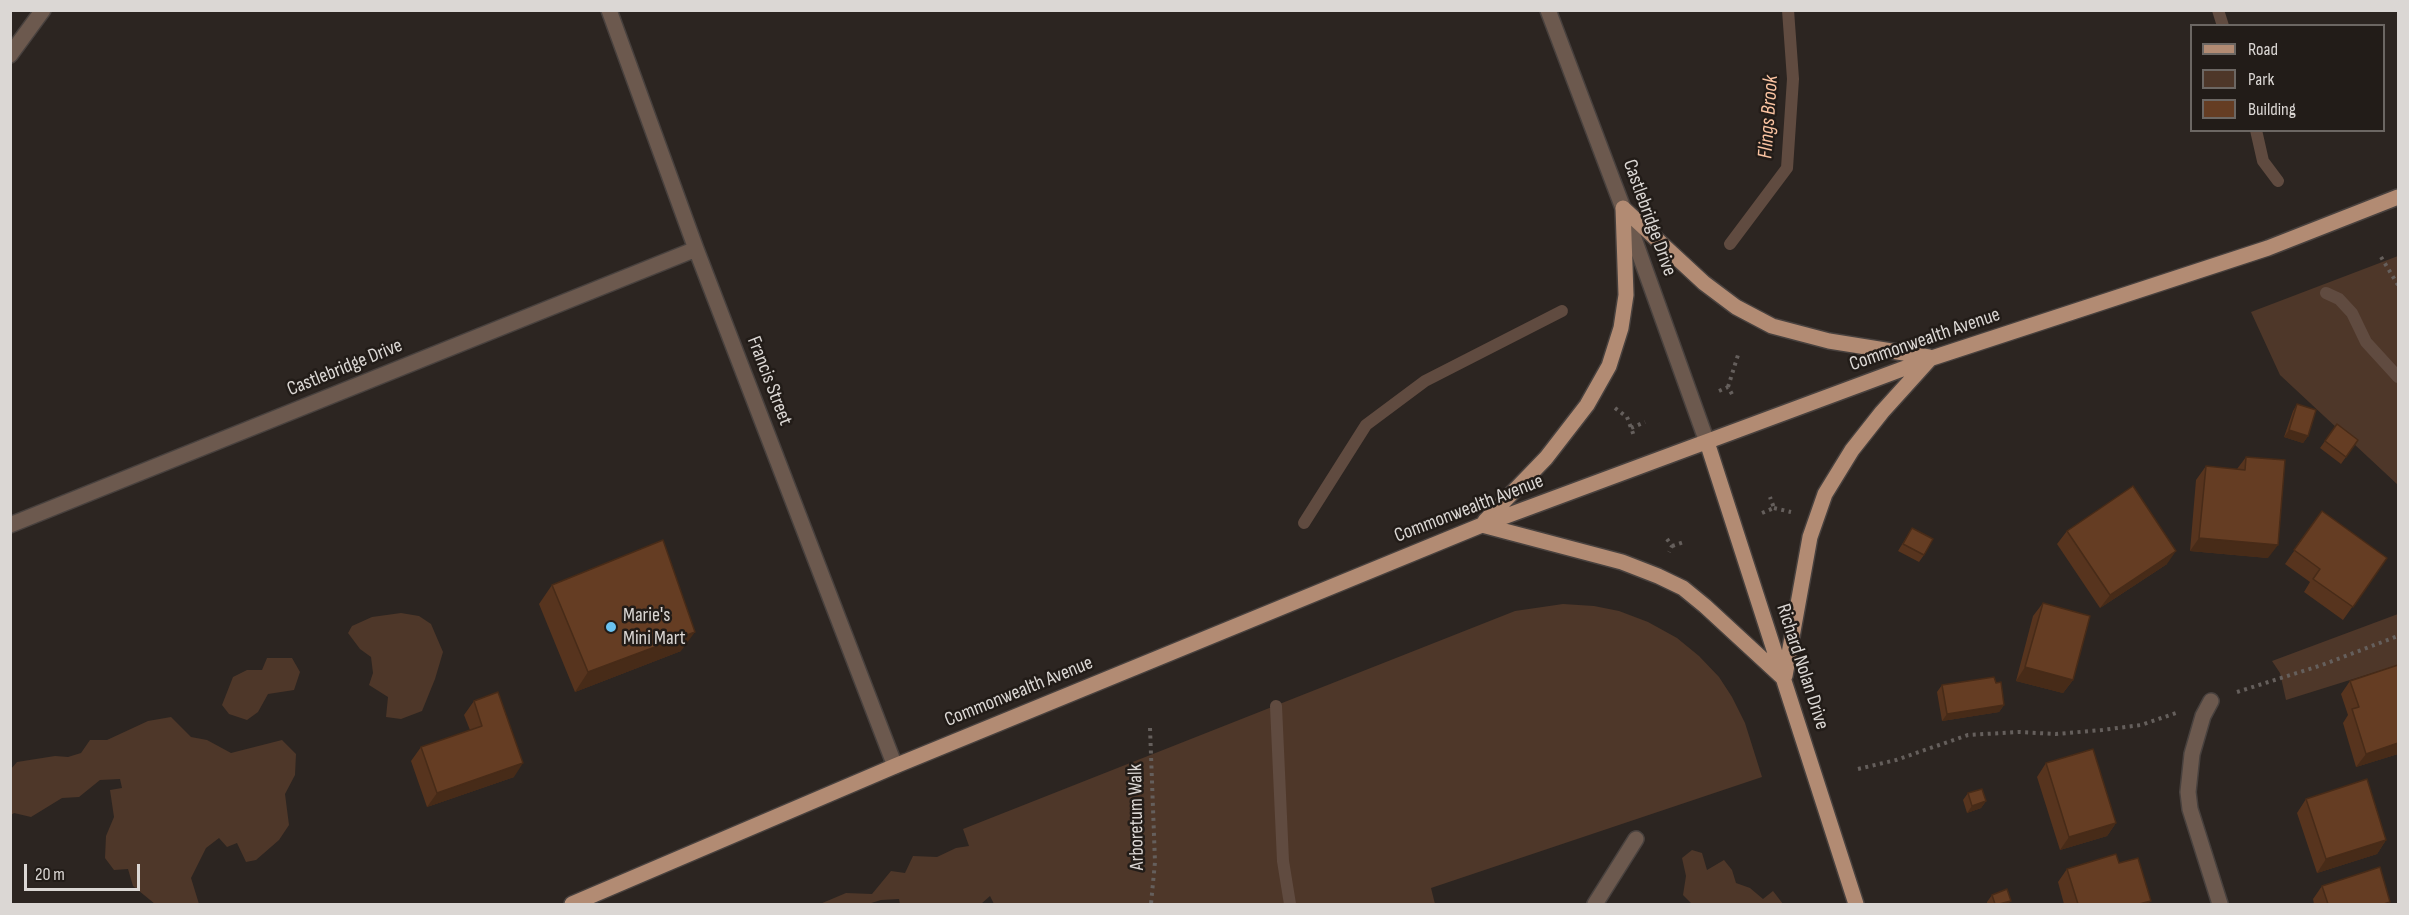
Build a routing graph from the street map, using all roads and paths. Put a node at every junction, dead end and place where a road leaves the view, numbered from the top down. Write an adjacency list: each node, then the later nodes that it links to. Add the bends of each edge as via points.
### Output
1 (43, 10): 4 (street)
2 (609, 10): 7 (street, Francis Street)
3 (1548, 10): 6 (street, Castlebridge Drive)
4 (10, 55)
5 (2398, 197): 11 (main road, Commonwealth Avenue, via 2268,248)
6 (1623, 208): 11 (main road, via 1704,283 1736,307 1772,326 1830,341); 19 (street, Castlebridge Drive); 25 (main road, via 1626,295 1609,366 1587,405 1546,458)
7 (696, 249): 24 (street, Castlebridge Drive); 32 (street, Francis Street)
8 (2381, 257): 9 (path)
9 (2398, 285)
10 (1738, 355): 12 (path)
11 (1932, 358): 19 (main road, Commonwealth Avenue); 29 (main road, via 1864,435 1825,494 1810,537)
12 (1728, 387): 13 (path); 14 (path)
13 (1719, 391)
14 (1733, 396)
15 (1611, 404): 17 (path, via 1627,417)
16 (1645, 422): 17 (path)
17 (1631, 428): 18 (path)
18 (1634, 436)
19 (1707, 442): 25 (main road, Commonwealth Avenue); 29 (main road, Richard Nolan Drive)
20 (1770, 497): 21 (path)
21 (1774, 508): 22 (path); 23 (path)
22 (1793, 512)
23 (1762, 513)
24 (10, 525)
25 (1482, 525): 29 (main road, via 1622,562 1683,588); 32 (main road, Commonwealth Avenue)
26 (1684, 542): 27 (path)
27 (1672, 546)
28 (2398, 636): 30 (path)
29 (1784, 679): 38 (main road, Richard Nolan Drive)
30 (2211, 700): 33 (path, via 2141,725 2056,734 1968,735); 39 (street, via 2192,754 2188,792)
31 (1150, 728): 36 (path, Arboretum Walk, via 1155,862)
32 (895, 766): 35 (main road, Commonwealth Avenue)
33 (1858, 769)
34 (1636, 839): 37 (street)
35 (572, 904)
36 (1151, 904)
37 (1595, 904)
38 (1857, 904)
39 (2220, 904)

